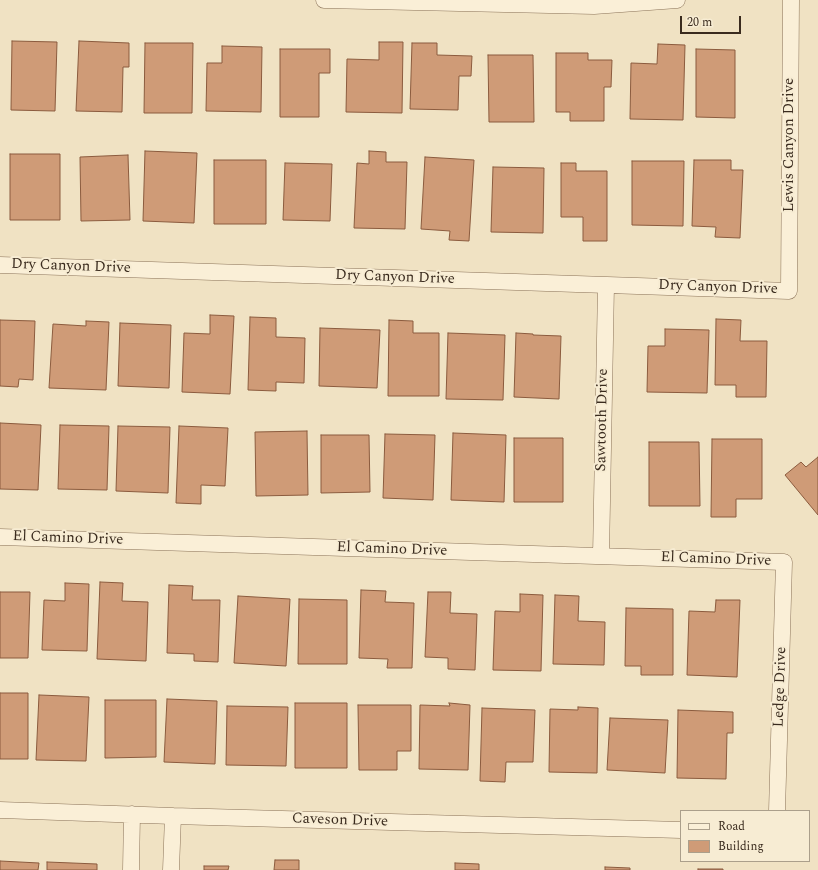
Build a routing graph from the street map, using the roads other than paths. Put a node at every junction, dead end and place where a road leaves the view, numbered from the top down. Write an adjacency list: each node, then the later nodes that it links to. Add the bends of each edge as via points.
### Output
1 (324, 0): 2 (street, via 594,6)
2 (677, 0)
3 (791, 0): 6 (street, Lewis Canyon Drive)
4 (0, 265): 5 (street, Dry Canyon Drive)
5 (606, 285): 6 (street, Dry Canyon Drive); 8 (street, Sawtooth Drive)
6 (789, 290)
7 (0, 537): 8 (street, El Camino Drive)
8 (601, 556): 9 (street, El Camino Drive)
9 (784, 562): 11 (street, Ledge Drive)
10 (0, 810): 12 (street, Caveson Drive)
11 (777, 810)
12 (132, 814): 13 (street, Caveson Drive); 15 (street)
13 (173, 816): 14 (street, Caveson Drive); 16 (street)
14 (680, 830)
15 (131, 870)
16 (171, 870)

